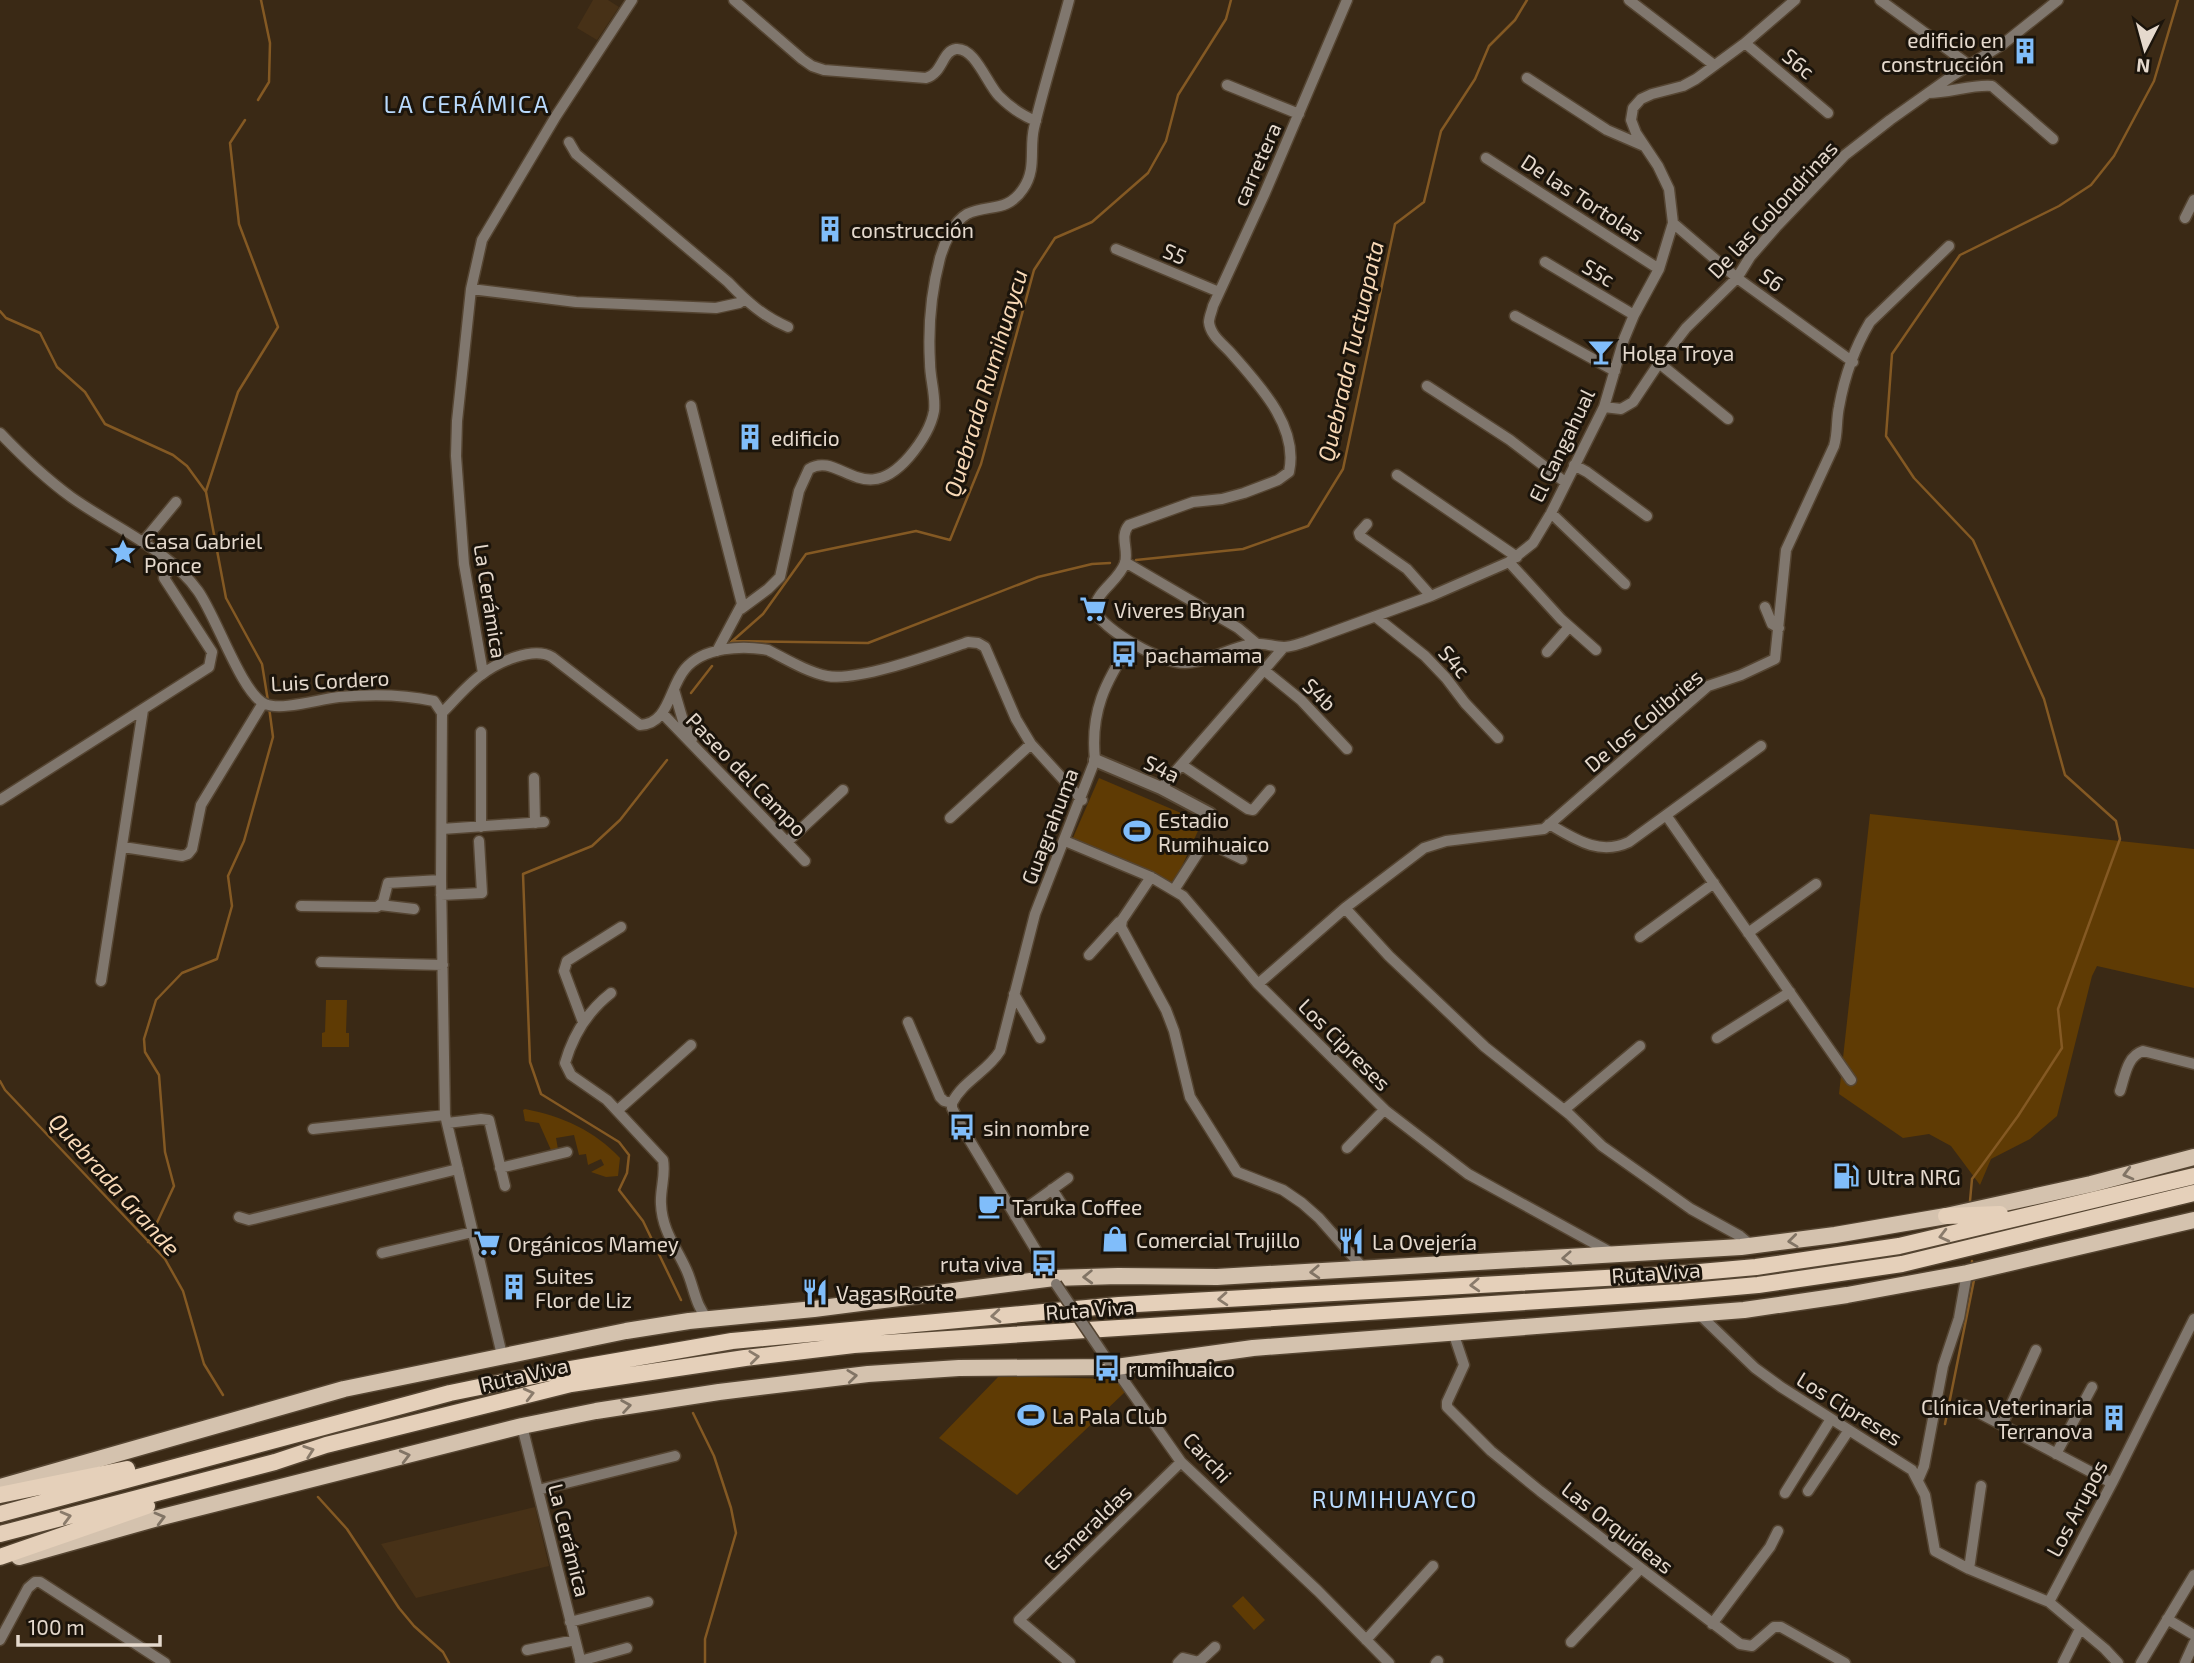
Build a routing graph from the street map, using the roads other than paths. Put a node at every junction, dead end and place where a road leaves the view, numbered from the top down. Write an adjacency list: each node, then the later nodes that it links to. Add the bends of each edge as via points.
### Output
1 (632, 0): 30 (street, La Cerámica, via 482,240)
2 (734, 0): 17 (street, via 802,59 824,70 926,78 939,71 953,49 961,50 974,57 1000,97)
3 (1069, 0): 17 (street)
4 (1347, 0): 16 (street, carretera)
5 (1629, 0): 10 (street)
6 (1795, 0): 9 (street, El Cangahual)
7 (1880, 0): 11 (street)
8 (2058, 0): 11 (street, De las Golondrinas)
9 (1745, 43): 10 (street, El Cangahual); 15 (street, S6c)
10 (1714, 65): 20 (street, El Cangahual, via 1683,86 1641,99 1633,108 1632,120)
11 (1969, 65): 14 (street, De las Golondrinas)
12 (1527, 78): 20 (street, via 1599,125)
13 (1227, 85): 16 (street)
14 (1927, 93): 18 (street, via 1992,86); 29 (street, De las Golondrinas, via 1845,155 1777,226)
15 (1828, 113)
16 (1299, 114): 31 (street, carretera)
17 (1036, 121): 58 (street, via 1033,165 1024,189 1005,205 960,220 940,258 929,321 934,408 929,428 909,457 881,479 862,479 827,466 809,470 799,491 780,577)
18 (2053, 139)
19 (569, 142): 32 (street, via 576,154)
20 (1643, 146): 24 (street, El Cangahual, via 1669,189)
21 (1486, 158): 28 (street, De las Tortolas)
22 (2194, 200): 23 (street)
23 (2185, 218)
24 (1673, 223): 28 (street, El Cangahual); 29 (street, S6)
25 (1949, 246): 36 (street, De los Colibries, via 1870,322)
26 (1116, 249): 31 (street, S5)
27 (1545, 262): 33 (street, S5c)
28 (1659, 269): 33 (street, El Cangahual)
29 (1737, 278): 36 (street, S6); 37 (street, De las Golondrinas, via 1686,328)
30 (471, 289): 32 (street, via 576,302 716,308); 69 (street, La Cerámica, via 456,456 464,564)
31 (1219, 292): 53 (street, carretera, via 1209,320 1213,332 1258,385 1285,427 1289,472 1244,493 1193,502 1129,525 1123,537)
32 (745, 299): 35 (street)
33 (1634, 315): 38 (street, El Cangahual)
34 (1515, 316): 38 (street)
35 (788, 327)
36 (1853, 362): 61 (street, De los Colibries, via 1840,396 1838,435 1786,550)
37 (1659, 363): 41 (street, De las Golondrinas, via 1633,402 1621,409); 42 (street)
38 (1615, 371): 41 (street, El Cangahual)
39 (1427, 386): 46 (street)
40 (691, 406): 58 (street)
41 (1604, 407): 44 (street, El Cangahual)
42 (1728, 419)
43 (2, 440): 51 (street, Luis Cordero, via 71,497)
44 (1574, 465): 46 (street, El Cangahual); 49 (street)
45 (1397, 475): 52 (street)
46 (1565, 482): 48 (street, El Cangahual)
47 (176, 502): 51 (street)
48 (1551, 513): 52 (street, El Cangahual, via 1533,543); 55 (street)
49 (1647, 516)
50 (1367, 524): 56 (street, via 1360,536 1407,569)
51 (143, 542): 54 (street, Luis Cordero)
52 (1513, 559): 56 (street, El Cangahual); 60 (street)
53 (1125, 562): 62 (street, via 1100,594 1094,610); 63 (street)
54 (172, 564): 71 (street, Luis Cordero, via 198,591 250,691); 72 (street, via 164,578 213,658 205,670)
55 (1625, 584)
56 (1431, 596): 59 (street, El Cangahual)
57 (1765, 607): 61 (street, via 1772,624)
58 (741, 609): 66 (street)
59 (1376, 617): 64 (street, El Cangahual); 76 (street, S4c, via 1425,656)
60 (1569, 627): 65 (street); 67 (street)
61 (1779, 628): 92 (street, De los Colibries, via 1775,659 1708,686)
62 (1131, 643): 63 (street, El Cangahual, via 1184,663); 81 (street, Guagrahuma, via 1099,701 1093,737)
63 (1256, 643): 64 (street, El Cangahual)
64 (1284, 647): 68 (street)
65 (1596, 650)
66 (717, 651): 70 (street, via 693,661); 77 (street, via 768,650 821,675 840,677 978,643 985,647)
67 (1547, 652)
68 (1264, 670): 80 (street, S4b, via 1301,700); 82 (street)
69 (483, 673): 73 (street, La Cerámica); 74 (street, via 540,652 640,725 649,725)
70 (674, 690): 74 (street); 79 (street)
71 (263, 703): 73 (street, Luis Cordero, via 284,706 382,695 434,701); 98 (street, via 201,805 188,854)
72 (143, 710): 87 (street); 98 (street)
73 (442, 713): 94 (street)
74 (662, 713): 79 (street, Paseo del Campo)
75 (481, 732): 93 (street)
76 (1497, 738)
77 (1031, 744): 88 (street); 91 (street)
78 (1761, 746): 90 (street)
79 (697, 749): 97 (street, Paseo del Campo)
80 (1346, 749)
81 (1096, 760): 84 (street, S4a); 88 (street, Guagrahuma)
82 (1181, 765): 84 (street); 86 (street, via 1248,809 1258,808)
83 (534, 778): 93 (street, via 539,822)
84 (1161, 788): 89 (street, S4a)
85 (843, 790): 97 (street)
86 (1270, 790)
87 (0, 800)
88 (1082, 800): 96 (street, Guagrahuma)
89 (1210, 814)
90 (1666, 815): 92 (street, via 1617,847 1593,846); 103 (street)
91 (950, 818)
92 (1549, 824): 109 (street, De los Colibries, via 1544,829 1424,848)
93 (481, 827): 94 (street)
94 (442, 829): 102 (street)
95 (480, 841): 106 (street, via 482,894)
96 (1065, 841): 101 (street, Los Cipreses); 122 (street, Guagrahuma, via 1035,914)
97 (787, 842): 100 (street, Paseo del Campo)
98 (123, 847): 118 (street)
99 (1242, 859): 105 (street, via 1203,845)
100 (805, 861)
101 (1151, 877): 105 (street, Los Cipreses); 111 (street)
102 (441, 880): 106 (street); 107 (street, via 388,883)
103 (1714, 883): 113 (street); 114 (street)
104 (1816, 884): 113 (street)
105 (1174, 890): 119 (street, Los Cipreses)
106 (442, 895): 117 (street)
107 (380, 905): 108 (street); 110 (street)
108 (301, 906)
109 (1345, 908): 119 (street, De los Colibries); 135 (street, via 1485,1047)
110 (414, 909)
111 (1121, 925): 115 (street, via 1119,922); 158 (street, via 1166,1010 1190,1097 1237,1171 1302,1203)
112 (621, 927): 123 (street, via 564,966)
113 (1748, 933): 120 (street)
114 (1640, 937)
115 (1089, 955)
116 (321, 962): 117 (street)
117 (443, 965): 136 (street)
118 (101, 981)
119 (1258, 984): 134 (street, Los Cipreses)
120 (1790, 992): 126 (street); 130 (street)
121 (611, 993): 123 (street)
122 (1014, 995): 125 (street); 132 (street, Guagrahuma, via 1000,1051)
123 (583, 1021): 133 (street, via 565,1063 571,1075)
124 (908, 1022): 132 (street, Carchi, via 940,1097)
125 (1040, 1038)
126 (1717, 1038)
127 (691, 1045): 133 (street)
128 (1640, 1046): 135 (street)
129 (2194, 1064): 131 (street, via 2136,1053)
130 (1851, 1080)
131 (2120, 1091)
132 (952, 1103): 150 (street, Carchi)
133 (618, 1110): 161 (street, via 663,1160 663,1221)
134 (1384, 1110): 138 (street); 157 (street, Los Cipreses, via 1468,1174)
135 (1564, 1110): 155 (street, via 1602,1146)
136 (446, 1119): 137 (street); 141 (street, via 489,1120); 142 (street)
137 (313, 1129)
138 (1347, 1148)
139 (568, 1152): 141 (street)
140 (2194, 1157): 151 (main road, Ruta Viva, one-way to 151)
141 (500, 1168): 145 (street)
142 (458, 1169): 152 (street, via 249,1220); 154 (street)
143 (2194, 1176): 149 (highway, Ruta Viva)
144 (1068, 1178): 146 (street)
145 (505, 1186)
146 (1052, 1189): 148 (street); 150 (street)
147 (2194, 1193): 179 (highway, Ruta Viva, one-way to 147, via 571,1384 745,1358 854,1345 1758,1285 1902,1264)
148 (1064, 1208)
149 (2058, 1208): 151 (highway); 176 (highway, Ruta Viva, one-way to 176, via 1899,1246 1756,1267 1119,1304 732,1341 450,1393)
150 (1015, 1216): 160 (street, Carchi)
151 (1946, 1216): 155 (main road, Ruta Viva, one-way to 155)
152 (239, 1217)
153 (2194, 1220): 159 (main road)
154 (472, 1233): 156 (street); 168 (street)
155 (1752, 1246): 157 (main road, Ruta Viva)
156 (382, 1253)
157 (1617, 1256): 158 (main road, Ruta Viva, one-way to 158)
158 (1364, 1269): 160 (main road, Ruta Viva, one-way to 160)
159 (1967, 1273): 162 (main road, via 1847,1295); 181 (street)
160 (1055, 1281): 163 (main road, Ruta Viva); 169 (street, Carchi, bridge)
161 (696, 1298): 163 (street); 165 (street)
162 (1699, 1314): 166 (main road); 172 (street, Los Cipreses, via 1755,1367)
163 (708, 1319): 165 (main road, Ruta Viva)
164 (2194, 1319): 182 (street, Los Arupos)
165 (689, 1321): 168 (main road, Ruta Viva)
166 (1453, 1332): 169 (main road); 195 (street, Las Orquideas, via 1464,1364 1447,1402 1450,1412)
167 (2036, 1350): 173 (street)
168 (502, 1355): 184 (main road, Ruta Viva, via 344,1389)
169 (1112, 1364): 174 (main road, one-way to 169, via 719,1392 868,1374); 180 (street, Carchi)
170 (2092, 1387): 177 (street)
171 (1964, 1405): 173 (street)
172 (1831, 1419): 175 (street, Los Cipreses); 187 (street)
173 (2002, 1425): 177 (street)
174 (522, 1426): 185 (street, La Cerámica); 193 (main road, one-way to 174)
175 (1849, 1430): 181 (street, Los Cipreses, via 1912,1470); 186 (street)
176 (260, 1445): 188 (highway, via 201,1451); 189 (highway, Ruta Viva)
177 (2056, 1454): 182 (street)
178 (675, 1456): 185 (street)
179 (275, 1462): 191 (highway, Ruta Viva, one-way to 179); 192 (highway)
180 (1181, 1462): 207 (street, Carchi); 216 (street, Esmeraldas, via 1019,1620)
181 (1918, 1480): 196 (street, via 1926,1494 1935,1551)
182 (2112, 1483): 199 (street, Los Arupos)
183 (1981, 1486): 196 (street)
184 (0, 1487)
185 (538, 1490): 201 (street, La Cerámica)
186 (1808, 1491)
187 (1785, 1493)
188 (0, 1495)
189 (0, 1514)
190 (1778, 1531): 202 (street)
191 (0, 1534)
192 (0, 1556)
193 (0, 1562)
194 (1433, 1566): 207 (street)
195 (1640, 1569): 202 (street, Las Orquideas); 208 (street)
196 (1969, 1569): 199 (street)
197 (2194, 1574): 200 (street)
198 (648, 1602): 201 (street)
199 (2049, 1602): 203 (street)
200 (2167, 1619): 204 (street); 221 (street)
201 (570, 1622): 206 (street, La Cerámica)
202 (1712, 1624): 214 (street, Las Orquideas, via 1746,1647 1781,1627)
203 (2080, 1629): 219 (street); 220 (street)
204 (2194, 1635)
205 (0, 1640): 215 (street, via 28,1588 40,1582)
206 (575, 1640): 212 (street); 213 (street, La Cerámica)
207 (1366, 1640): 218 (street, Carchi)
208 (1571, 1643)
209 (2194, 1643): 222 (street)
210 (1215, 1647): 217 (street, via 1199,1662 1183,1658)
211 (626, 1648): 213 (street)
212 (527, 1650)
213 (580, 1662)
214 (1840, 1662)
215 (164, 1663)
216 (1070, 1663)
217 (1178, 1663)
218 (1390, 1663)
219 (2063, 1663)
220 (2118, 1663)
221 (2141, 1663)
222 (2185, 1663)

